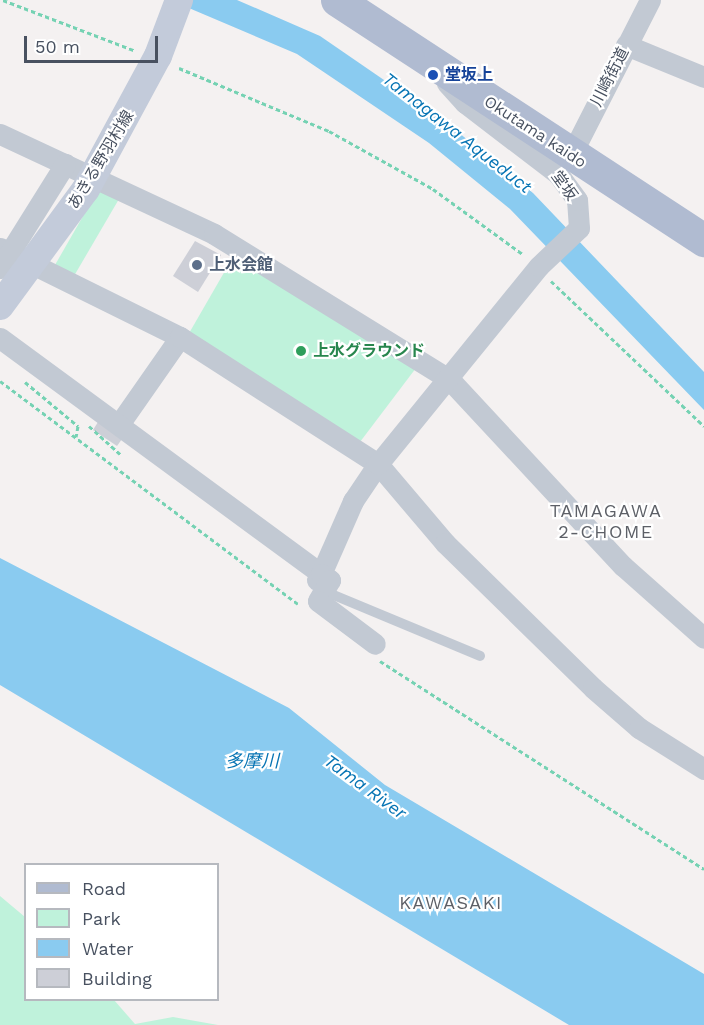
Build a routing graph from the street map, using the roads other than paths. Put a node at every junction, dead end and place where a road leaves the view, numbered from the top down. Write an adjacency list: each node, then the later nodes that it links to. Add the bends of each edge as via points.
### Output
1 (179, 0): 12 (main road, あきる野羽村線, bridge, via 117,137 57,232)
2 (337, 0): 5 (main road, Okutama kaido)
3 (650, 0): 4 (street, 川崎街道)
4 (626, 45): 6 (street); 8 (street, 川崎街道)
5 (433, 67): 8 (main road, Okutama kaido); 15 (street, 堂坂, via 465,103 528,146 569,189 580,220)
6 (704, 77)
7 (0, 134): 9 (street)
8 (571, 155): 10 (main road, Okutama kaido)
9 (65, 164): 11 (street); 15 (street, via 214,234)
10 (702, 235)
11 (3, 256): 13 (street)
12 (0, 306)
13 (180, 337): 16 (street); 17 (street)
14 (0, 338): 16 (street)
15 (450, 380): 17 (street); 19 (street, via 623,566)
16 (120, 423): 18 (street)
17 (378, 464): 18 (street, via 353,501); 22 (street, via 445,543 593,688 639,728)
18 (319, 583): 20 (street, via 318,602); 21 (lane)
19 (704, 638)
20 (375, 644)
21 (480, 656)
22 (704, 769)

